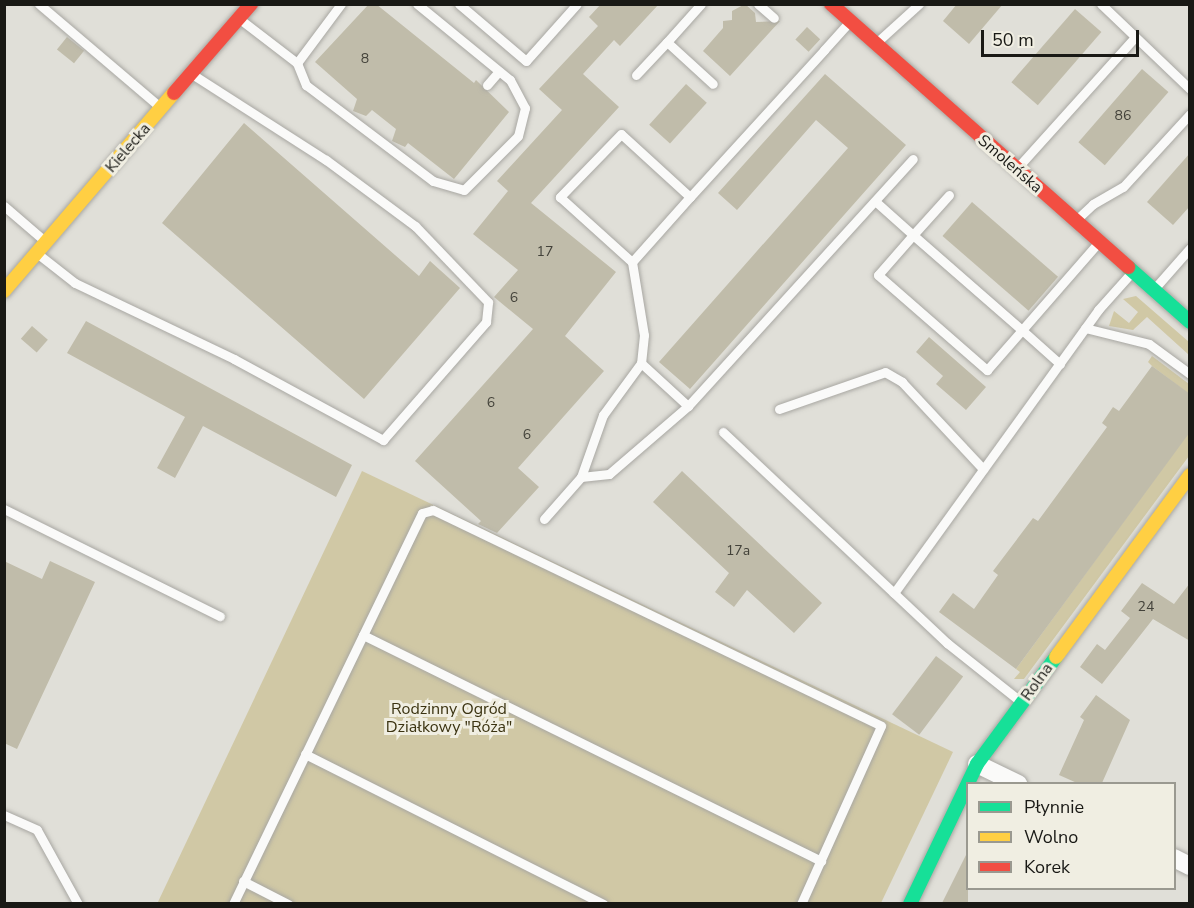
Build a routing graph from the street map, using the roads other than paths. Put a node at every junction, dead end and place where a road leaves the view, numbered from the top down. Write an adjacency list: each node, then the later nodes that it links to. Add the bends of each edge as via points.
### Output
1 (39, 4): 13 (lane)
2 (56, 4): 13 (lane)
3 (251, 4): 15 (street, Kielecka)
4 (341, 4): 20 (lane)
5 (417, 4): 21 (lane)
6 (459, 4): 7 (lane, via 526,61)
7 (577, 4)
8 (701, 4): 18 (lane)
9 (758, 4): 14 (lane)
10 (831, 4): 16 (street, Smoleńska)
11 (919, 4): 19 (lane)
12 (1101, 4): 17 (lane)
13 (49, 13): 27 (lane)
14 (774, 18)
15 (239, 19): 20 (lane); 22 (street, Kielecka)
16 (849, 21): 19 (street, Smoleńska); 32 (lane)
17 (1135, 37): 26 (lane); 30 (lane)
18 (667, 42): 23 (lane); 24 (lane)
19 (875, 44): 30 (street, Smoleńska)
20 (297, 63): 21 (lane, via 306,85 433,181 457,190 470,187 522,128 523,98)
21 (499, 71): 25 (lane)
22 (192, 74): 27 (street, Kielecka); 40 (lane, via 326,160 415,226 488,302 486,322 383,440 234,359 75,283)
23 (636, 75)
24 (713, 84)
25 (487, 85)
26 (1190, 89)
27 (162, 108): 38 (street, Kielecka)
28 (1190, 114): 35 (lane, via 1123,188 1093,204)
29 (913, 159): 33 (lane)
30 (1016, 169): 35 (street, Smoleńska)
31 (949, 195): 36 (lane)
32 (690, 197): 41 (lane); 41 (lane, via 621,134 560,197)
33 (874, 201): 36 (lane); 51 (lane)
34 (4, 206): 38 (lane)
35 (1075, 221): 37 (street, Smoleńska)
36 (913, 235): 47 (lane); 47 (lane, via 878,275 987,370)
37 (1099, 242): 42 (street, Smoleńska); 47 (lane)
38 (47, 243): 40 (street, Kielecka)
39 (1190, 248): 43 (lane)
40 (37, 254): 44 (street, Kielecka)
41 (632, 262): 48 (lane, via 644,335)
42 (1132, 272): 43 (street, Smoleńska); 46 (lane)
43 (1153, 290): 45 (street, Smoleńska)
44 (4, 291)
45 (1190, 322)
46 (1085, 328): 49 (lane); 50 (lane, via 1149,344)
47 (1022, 330): 49 (lane)
48 (641, 363): 51 (lane); 56 (lane, via 603,415)
49 (1060, 363): 54 (lane)
50 (1190, 374)
51 (688, 406): 56 (lane, via 609,474)
52 (779, 409): 54 (lane, via 885,372 902,382)
53 (723, 432): 59 (lane)
54 (983, 469): 59 (lane)
55 (1190, 475): 62 (street, Rolna)
56 (581, 477): 58 (lane)
57 (4, 509): 60 (lane)
58 (544, 519)
59 (894, 593): 62 (lane, via 947,643)
60 (220, 616)
61 (363, 636): 63 (lane); 70 (lane); 70 (lane, via 422,513 433,510 870,721 881,731)
62 (1022, 702): 64 (street, Rolna)
63 (305, 754): 72 (lane); 76 (lane)
64 (977, 764): 65 (street, Rolna); 66 (street)
65 (968, 782)
66 (1016, 782)
67 (966, 787): 78 (street, Rolna)
68 (4, 815): 73 (lane, via 37,830)
69 (1176, 859): 71 (street)
70 (821, 861): 77 (lane)
71 (1190, 866)
72 (243, 881): 74 (lane); 75 (lane)
73 (78, 903)
74 (233, 903)
75 (288, 903)
76 (603, 903)
77 (801, 903)
78 (910, 903)

